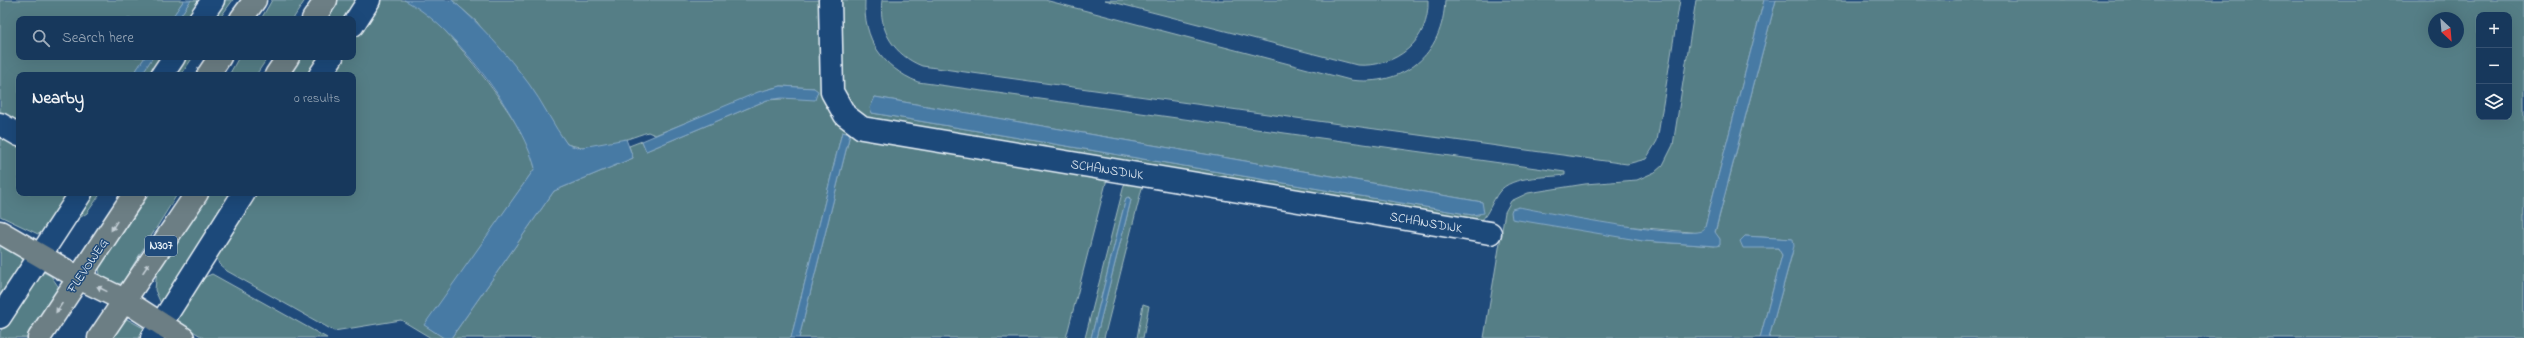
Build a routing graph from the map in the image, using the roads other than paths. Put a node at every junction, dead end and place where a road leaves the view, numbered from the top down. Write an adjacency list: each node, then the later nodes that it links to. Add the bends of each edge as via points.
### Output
1 (213, 0): 6 (street)
2 (255, 0): 7 (highway)
3 (326, 0): 8 (highway)
4 (369, 0): 9 (street)
5 (830, 0): 25 (street, SCHANSDIJK, via 832,92 845,115 862,128)
6 (202, 16)
7 (243, 16)
8 (315, 16)
9 (356, 20)
10 (172, 60): 14 (street)
11 (218, 60): 15 (highway)
12 (286, 60): 16 (highway)
13 (330, 60): 17 (street)
14 (164, 72)
15 (210, 72)
16 (278, 72)
17 (322, 72)
18 (0, 124): 19 (street)
19 (16, 133)
20 (79, 196): 26 (street)
21 (133, 196): 27 (highway, FLEVOWEG, one-way to 27)
22 (195, 196): 28 (highway, N307, one-way to 22)
23 (242, 196): 30 (street)
24 (0, 232): 26 (highway)
25 (1490, 233)
26 (42, 255): 27 (highway); 29 (street)
27 (79, 278): 28 (highway, one-way to 27); 31 (highway, FLEVOWEG, one-way to 31)
28 (124, 300): 30 (highway); 32 (highway, N307)
29 (0, 317)
30 (156, 331): 33 (highway)
31 (39, 338)
32 (99, 338)
33 (183, 338)

